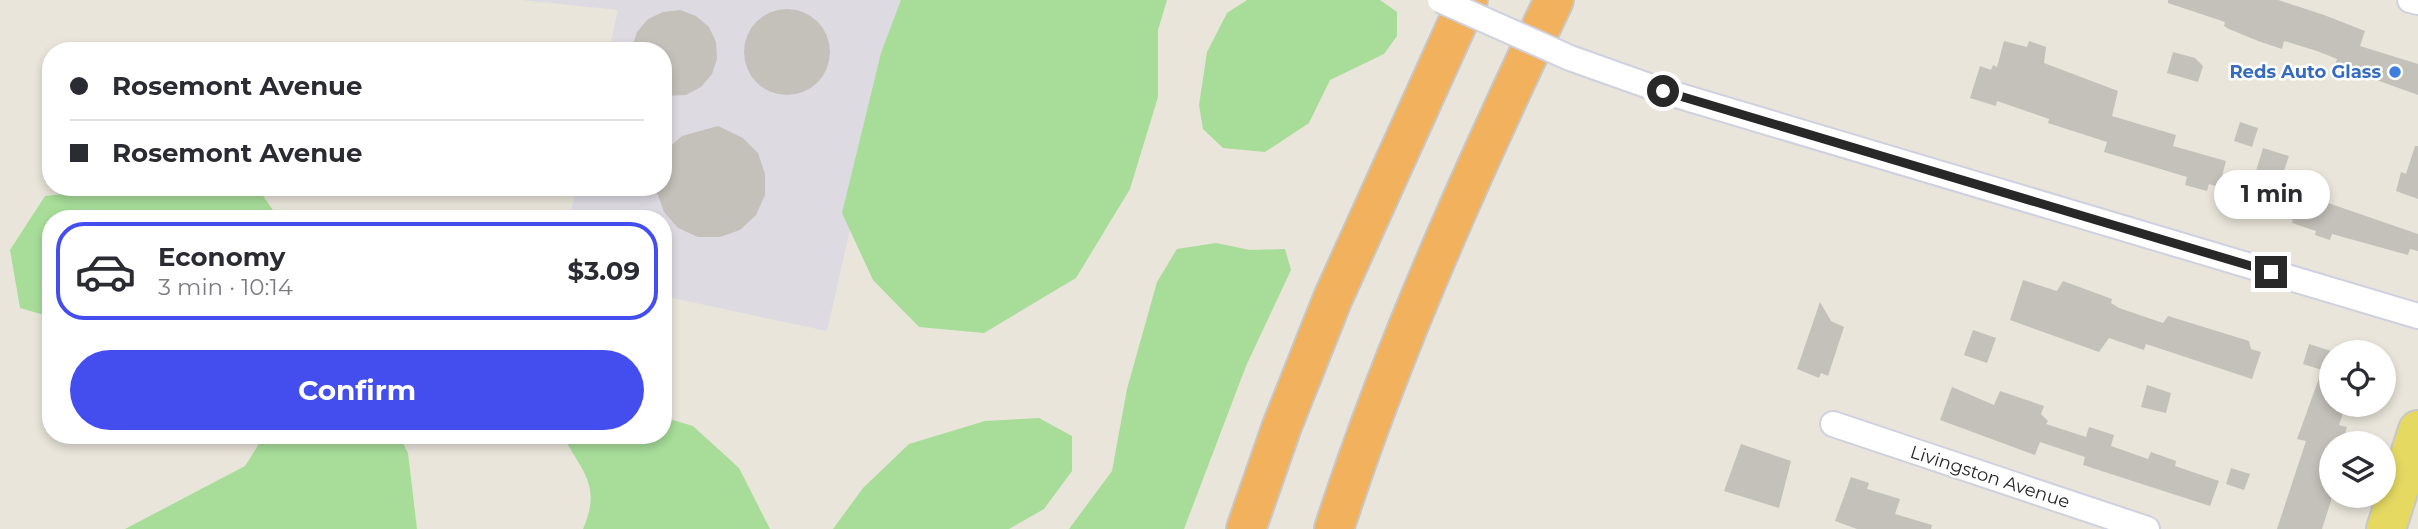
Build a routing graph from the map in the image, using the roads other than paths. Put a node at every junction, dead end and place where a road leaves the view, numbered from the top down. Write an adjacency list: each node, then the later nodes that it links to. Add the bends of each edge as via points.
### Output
1 (1440, 0): 6 (street, bridge, via 1558,53 1663,91)
2 (1468, 0): 9 (highway, via 1333,298)
3 (1554, 0): 10 (highway, via 1463,192 1397,354)
4 (2410, 0): 5 (street)
5 (2418, 2)
6 (2418, 317)
7 (1833, 424): 11 (street, Livingston Avenue)
8 (2418, 430): 12 (main road)
9 (1246, 529)
10 (1334, 529)
11 (2147, 529)
12 (2386, 529)

